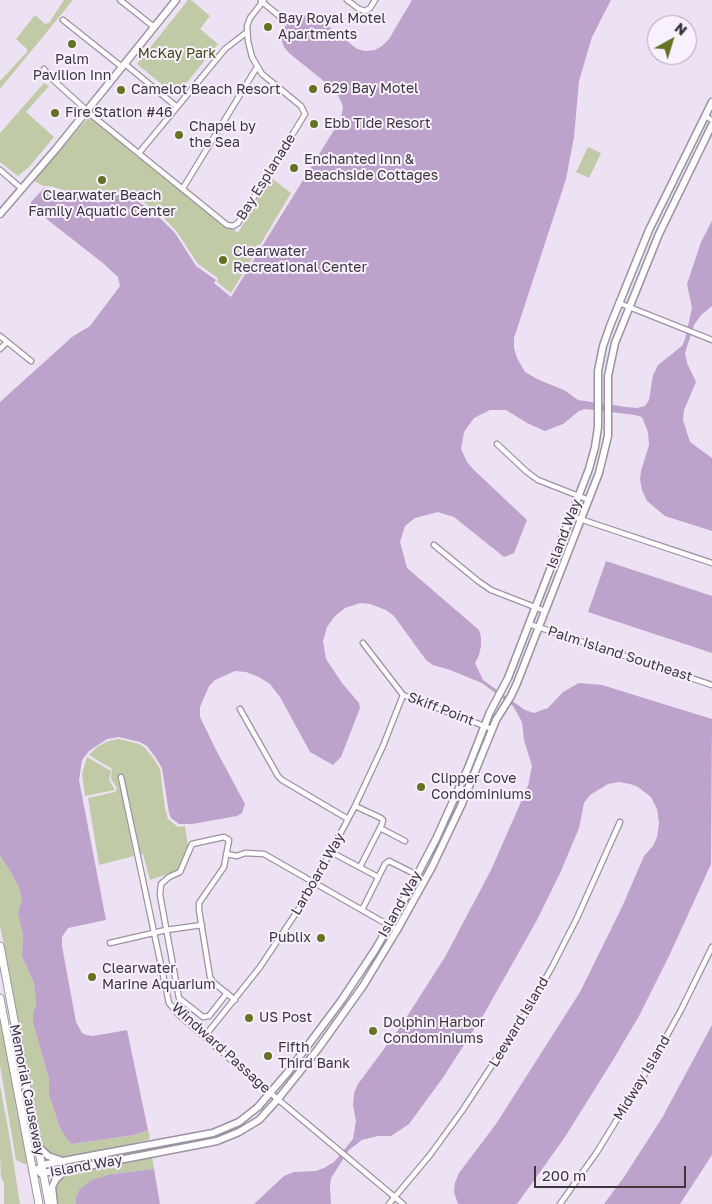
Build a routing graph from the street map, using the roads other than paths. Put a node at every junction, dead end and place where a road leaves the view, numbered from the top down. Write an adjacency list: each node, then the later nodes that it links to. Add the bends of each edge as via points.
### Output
1 (120, 0): 8 (street)
2 (176, 0): 8 (street)
3 (262, 0): 6 (street); 9 (street, via 250,18)
4 (347, 0): 5 (street, via 362,11 368,10)
5 (375, 0)
6 (283, 19)
7 (63, 20): 10 (street)
8 (154, 28): 10 (street)
9 (247, 32): 11 (street, Bay Esplanade); 14 (street, via 224,50)
10 (123, 65): 14 (street); 15 (street)
11 (257, 67): 24 (street); 24 (street, Bay Esplanade, via 305,111 238,223 227,225)
12 (44, 69): 15 (street, Bay Esplanade)
13 (712, 102): 16 (street, Island Way)
14 (177, 106): 19 (street)
15 (88, 110): 19 (street, Bay Esplanade); 23 (street)
16 (705, 116): 17 (street); 20 (street, Island Way)
17 (712, 120)
18 (712, 125): 21 (street, Island Way)
19 (139, 153): 24 (street, Bay Esplanade)
20 (684, 158): 21 (street); 26 (street, Island Way)
21 (693, 163): 27 (street, Island Way)
22 (0, 170): 23 (street)
23 (22, 188): 25 (street)
24 (182, 188)
25 (0, 214)
26 (619, 303): 27 (street); 34 (street, Island Way, via 600,358 595,446)
27 (628, 307): 29 (street); 35 (street, Island Way, via 610,362 605,451)
28 (0, 336): 30 (street)
29 (712, 340)
30 (7, 342): 31 (street); 32 (street)
31 (0, 349)
32 (31, 361)
33 (497, 444): 34 (street, via 538,480)
34 (578, 496): 35 (street); 36 (street, Island Way)
35 (589, 500): 37 (street, Island Way)
36 (571, 516): 37 (street); 40 (street, Island Way)
37 (581, 520): 39 (street); 41 (street, Island Way)
38 (434, 545): 40 (street, via 491,590)
39 (712, 563)
40 (536, 607): 41 (street); 42 (street, Island Way)
41 (546, 611): 43 (street, Island Way)
42 (529, 624): 43 (street, Palm Island Southeast); 48 (street, Island Way)
43 (539, 627): 45 (street, Palm Island Southeast); 49 (street, Island Way, via 511,696)
44 (363, 643): 46 (street, Skiff Point)
45 (712, 684)
46 (402, 695): 48 (street, Skiff Point); 51 (street, Larboard Way)
47 (240, 709): 52 (street, via 278,776)
48 (484, 726): 49 (street, Skiff Point); 55 (street, Island Way)
49 (492, 729): 57 (street, Island Way)
50 (121, 777): 69 (street, Windward Passage)
51 (355, 806): 52 (street, Larboard Way); 54 (street, via 381,818)
52 (348, 819): 58 (street, Larboard Way)
53 (620, 822): 86 (street, Leeward Island, via 577,918 523,1018 462,1111)
54 (380, 828): 56 (street); 60 (street)
55 (436, 838): 57 (street); 61 (street, Island Way)
56 (405, 840)
57 (444, 843): 68 (street, Island Way)
58 (331, 852): 60 (street); 63 (street, Larboard Way)
59 (226, 854): 63 (street, via 264,854); 65 (street, via 224,867 199,903); 67 (street, via 229,840 224,837 192,844 180,872 161,884)
60 (360, 867): 62 (street)
61 (417, 875): 62 (street, via 389,861); 66 (street, Island Way)
62 (378, 877): 64 (street)
63 (314, 882): 64 (street); 76 (street, Larboard Way, via 286,929)
64 (362, 910): 66 (street)
65 (202, 925): 67 (street); 73 (street, via 210,976)
66 (389, 926): 68 (street); 78 (street, Island Way, via 341,1001)
67 (166, 930): 69 (street); 73 (street, via 179,998 203,1018 209,1016)
68 (397, 930): 79 (street, Island Way, via 349,1006)
69 (153, 933): 70 (street); 77 (street, Windward Passage, via 168,1003)
70 (110, 943)
71 (0, 946): 75 (main road, Memorial Causeway)
72 (712, 947): 92 (street, Midway Island, via 650,1067)
73 (227, 994): 76 (street)
74 (0, 999): 75 (street); 84 (main road, Memorial Causeway)
75 (10, 999): 80 (main road, Memorial Causeway)
76 (235, 1000): 77 (street, Larboard Way)
77 (206, 1036): 78 (street, Windward Passage)
78 (271, 1093): 79 (street, Windward Passage); 81 (street, Island Way, via 249,1115 227,1128)
79 (278, 1099): 83 (street, Island Way, via 252,1125 223,1140); 86 (street, Windward Passage)
80 (38, 1146): 81 (street, via 48,1156); 82 (main road, Memorial Causeway)
81 (66, 1160): 82 (street, Island Way)
82 (42, 1166): 84 (street, Island Way); 85 (main road, Memorial Causeway)
83 (67, 1170): 85 (street, Island Way); 89 (street, via 52,1187)
84 (33, 1172): 85 (street, Island Way); 87 (main road, Memorial Causeway)
85 (44, 1174): 88 (main road, Memorial Causeway)
86 (395, 1197): 90 (street, Leeward Island); 91 (street, Windward Passage)
87 (39, 1204)
88 (49, 1204)
89 (54, 1204)
90 (389, 1204)
91 (403, 1204)
92 (560, 1204)

